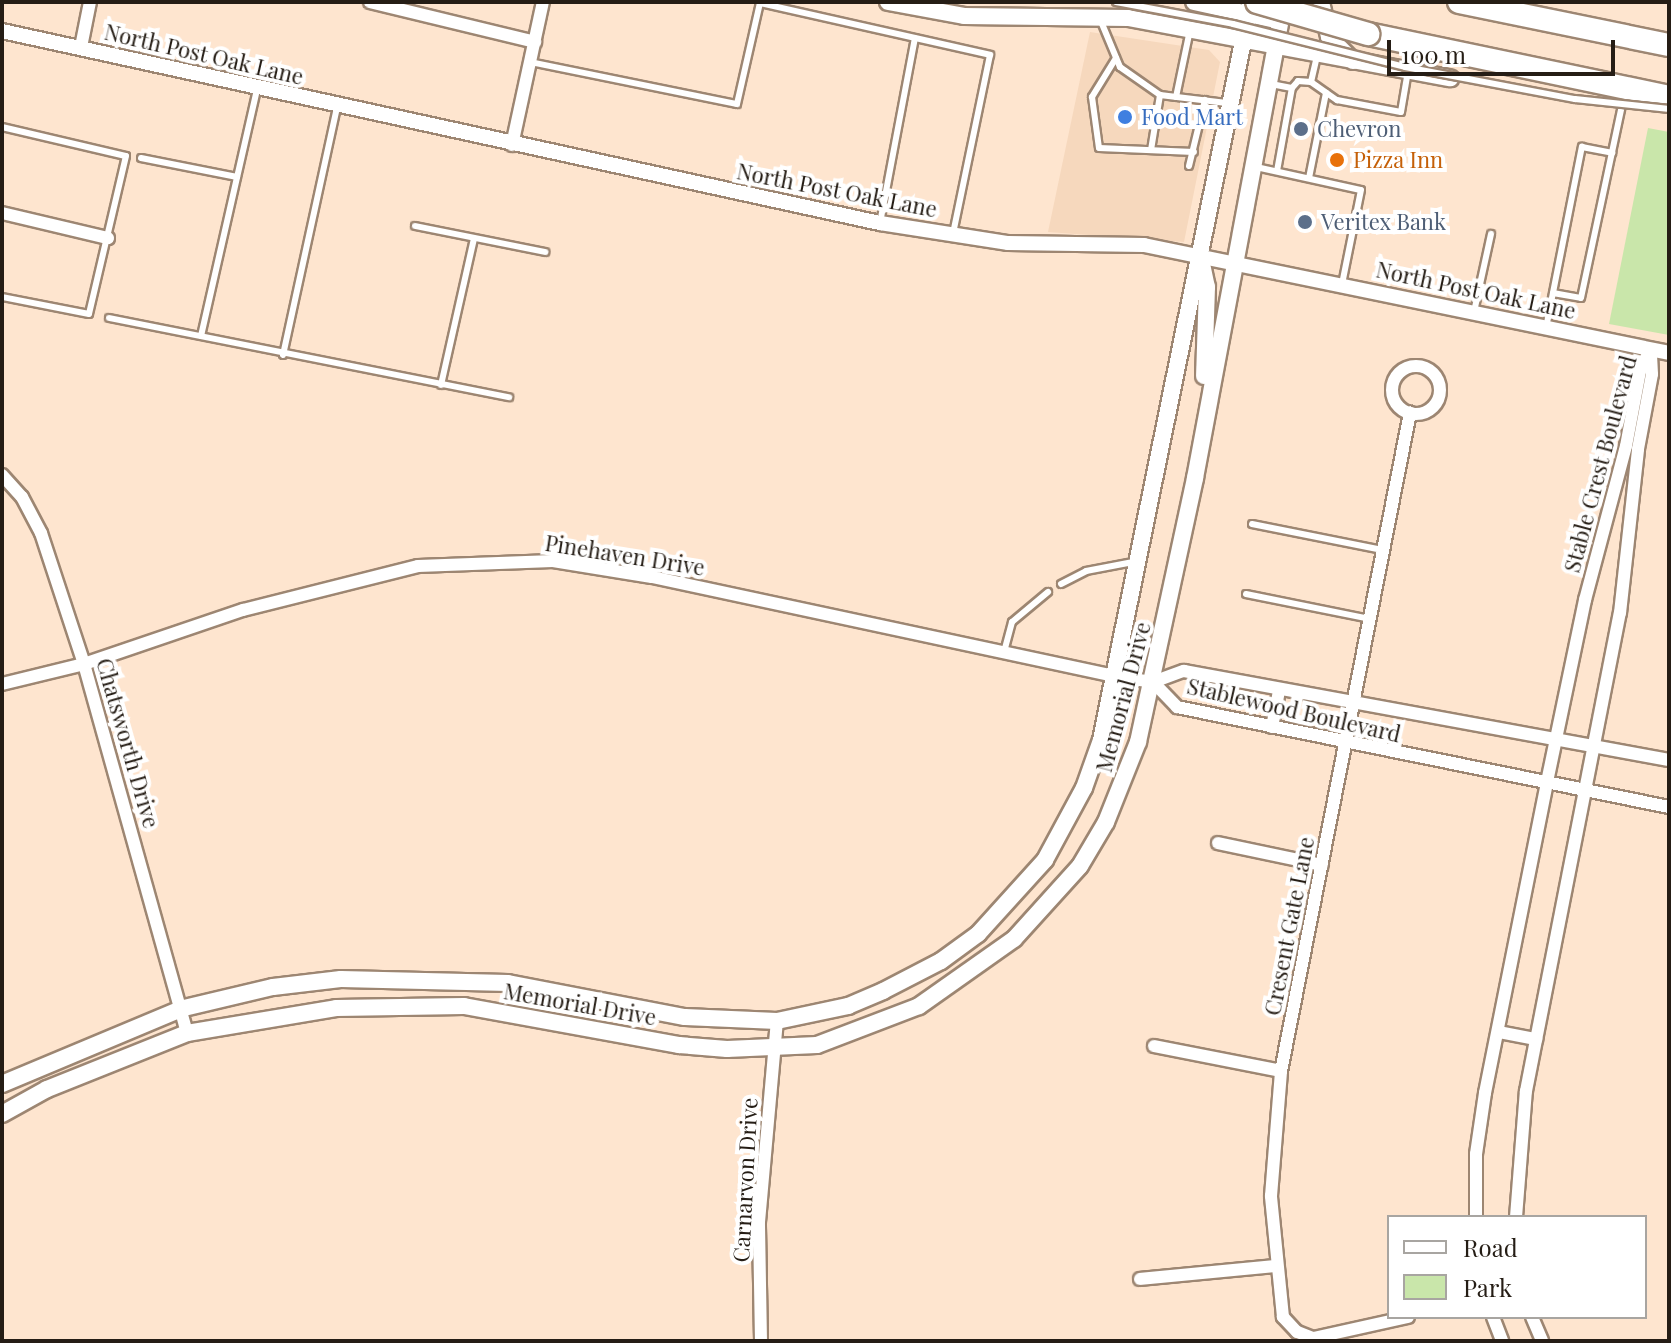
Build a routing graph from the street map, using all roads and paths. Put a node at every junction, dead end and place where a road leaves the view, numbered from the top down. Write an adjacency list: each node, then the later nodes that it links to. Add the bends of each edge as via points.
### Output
1 (90, 2): 20 (street)
2 (370, 2): 17 (street)
3 (543, 2): 17 (street)
4 (888, 2): 11 (main road, via 964,16)
5 (1116, 2): 38 (lane, bridge, via 1466,79)
6 (1194, 2): 10 (main road)
7 (1284, 2): 12 (main road, Memorial Drive)
8 (1321, 2): 24 (main road, via 1329,37)
9 (1459, 2): 18 (highway)
10 (1252, 6): 12 (main road); 16 (main road, Memorial Drive); 33 (highway, bridge)
11 (1098, 14): 13 (main road); 22 (lane)
12 (1280, 21): 19 (main road, Memorial Drive)
13 (1191, 29): 16 (main road); 32 (lane)
14 (2, 31): 20 (street, North Post Oak Lane)
15 (915, 38): 23 (lane, via 760,3 737,104); 51 (lane); 54 (lane, via 990,55)
16 (1244, 39): 19 (main road); 35 (main road, Memorial Drive)
17 (535, 42): 23 (street)
18 (1669, 45)
19 (1276, 46): 21 (main road); 27 (main road, Memorial Drive)
20 (81, 47): 29 (street, North Post Oak Lane)
21 (1317, 55): 24 (main road); 26 (lane)
22 (1116, 58): 31 (lane, via 1120,67); 41 (lane, via 1092,97 1099,148)
23 (530, 62): 40 (street)
24 (1355, 63): 25 (main road)
25 (1408, 71): 30 (lane, via 1401,112 1337,100); 36 (main road)
26 (1311, 82): 28 (lane, via 1298,81); 30 (lane)
27 (1268, 84): 28 (lane); 46 (main road, Memorial Drive)
28 (1292, 88): 47 (lane)
29 (257, 89): 37 (street, North Post Oak Lane); 48 (lane)
30 (1326, 93): 49 (lane)
31 (1160, 95): 32 (lane); 41 (lane)
32 (1176, 97): 34 (lane)
33 (1669, 97)
34 (1205, 100): 35 (lane); 42 (lane)
35 (1230, 104): 58 (main road, Memorial Drive)
36 (1622, 105): 38 (main road); 43 (lane)
37 (337, 107): 40 (street, North Post Oak Lane); 69 (lane)
38 (1669, 111)
39 (2, 127): 55 (lane, via 126,156)
40 (512, 145): 51 (street, North Post Oak Lane)
41 (1151, 150): 42 (lane)
42 (1194, 152): 45 (lane)
43 (1612, 153): 61 (lane, via 1581,298); 61 (lane, via 1582,147)
44 (141, 158): 48 (lane)
45 (1189, 166)
46 (1252, 166): 47 (lane); 59 (main road, Memorial Drive)
47 (1277, 171): 49 (lane)
48 (237, 177): 66 (lane)
49 (1309, 178): 60 (lane, via 1361,190)
50 (2, 213): 55 (street)
51 (880, 223): 54 (street, North Post Oak Lane)
52 (415, 226): 56 (lane)
53 (1491, 234): 63 (lane)
54 (952, 235): 58 (street, North Post Oak Lane, via 1008,243 1144,245)
55 (108, 238): 62 (lane, via 89,314)
56 (474, 239): 57 (lane); 70 (lane)
57 (545, 252)
58 (1200, 254): 59 (street, North Post Oak Lane); 73 (main road, via 1207,287); 77 (main road, Memorial Drive)
59 (1233, 262): 60 (street, North Post Oak Lane); 73 (main road, Memorial Drive)
60 (1342, 284): 63 (street, North Post Oak Lane)
61 (1553, 293): 65 (lane)
62 (2, 297)
63 (1474, 312): 65 (street, North Post Oak Lane)
64 (109, 318): 66 (lane)
65 (1546, 328): 67 (street, North Post Oak Lane)
66 (201, 336): 69 (lane)
67 (1650, 350): 68 (street, North Post Oak Lane); 90 (street, Stable Crest Boulevard, via 1640,371 1585,600); 92 (street, Stable Crest Boulevard, via 1652,374 1620,613)
68 (1669, 353)
69 (283, 355): 70 (lane)
70 (441, 385): 71 (lane)
71 (509, 397)
72 (1410, 413): 72 (street, via 1426,411 1438,400 1439,383 1422,366 1401,371 1392,384 1397,405); 76 (street, Cresent Gate Lane)
73 (1202, 433): 85 (main road, Memorial Drive)
74 (2, 475): 83 (street, Chatsworth Drive, via 22,497 41,533)
75 (1252, 524): 76 (lane)
76 (1383, 550): 81 (street, Cresent Gate Lane)
77 (1142, 558): 78 (lane, via 1121,568 1086,571); 84 (main road, Memorial Drive)
78 (1061, 584)
79 (1048, 592): 82 (lane, via 1012,622)
80 (1246, 594): 81 (lane)
81 (1370, 619): 88 (street, Cresent Gate Lane)
82 (1004, 652): 83 (street, Pinehaven Drive, via 652,577 553,561 484,560 418,566 243,610); 84 (street, Pinehaven Drive)
83 (84, 664): 86 (street, Pinehaven Drive); 101 (street, Chatsworth Drive)
84 (1118, 677): 85 (street, Pinehaven Drive); 102 (main road, Memorial Drive, via 1084,788 1045,860 1011,901 941,961 883,991 848,1006)
85 (1153, 682): 87 (street, Stablewood Boulevard, via 1184,671); 89 (street, Stablewood Boulevard, via 1177,707); 107 (main road, Memorial Drive, via 1138,742 1106,822 1080,866 1014,939 919,1006 851,1036)
86 (2, 684)
87 (1279, 690): 88 (street, Stablewood Boulevard); 89 (street)
88 (1353, 701): 90 (street, Stablewood Boulevard); 91 (street, Cresent Gate Lane)
89 (1272, 727): 91 (street, Stablewood Boulevard)
90 (1557, 738): 92 (street, Stablewood Boulevard); 94 (street, Stable Crest Boulevard)
91 (1345, 744): 94 (street, Stablewood Boulevard); 98 (street, Cresent Gate Lane)
92 (1596, 746): 93 (street, Stablewood Boulevard); 95 (street, Stable Crest Boulevard)
93 (1669, 760)
94 (1547, 782): 95 (street, Stablewood Boulevard); 103 (street, Stable Crest Boulevard)
95 (1586, 790): 96 (street, Stablewood Boulevard); 105 (street, Stable Crest Boulevard)
96 (1669, 807)
97 (1218, 843): 98 (street)
98 (1322, 865): 108 (street, Cresent Gate Lane)
99 (409, 977): 100 (main road); 101 (main road, Memorial Drive, via 273,987); 102 (main road, Memorial Drive, via 508,983 685,1017)
100 (410, 1004): 104 (main road, Memorial Drive, via 336,1008); 107 (main road, Memorial Drive, via 464,1006 679,1045)
101 (184, 1008): 104 (street, Chatsworth Drive); 109 (main road, Memorial Drive)
102 (777, 1021): 107 (street, Carnarvon Drive)
103 (1499, 1032): 105 (street); 111 (street, Stable Crest Boulevard, via 1476,1154)
104 (187, 1033): 110 (main road, Memorial Drive, via 47,1089)
105 (1536, 1039): 112 (street, Stable Crest Boulevard, via 1518,1154)
106 (1154, 1046): 108 (street)
107 (774, 1048): 119 (street, Carnarvon Drive, via 759,1222)
108 (1281, 1071): 113 (street, Cresent Gate Lane, via 1273,1131)
109 (2, 1084)
110 (2, 1114)
111 (1476, 1215)
112 (1516, 1215)
113 (1274, 1266): 114 (street); 118 (street, Cresent Gate Lane, via 1283,1317)
114 (1140, 1279)
115 (1398, 1319): 118 (street, Cresent Gate Lane)
116 (1494, 1319): 120 (street)
117 (1533, 1319): 121 (street)
118 (1304, 1338)
119 (761, 1341)
120 (1502, 1341)
121 (1542, 1341)

